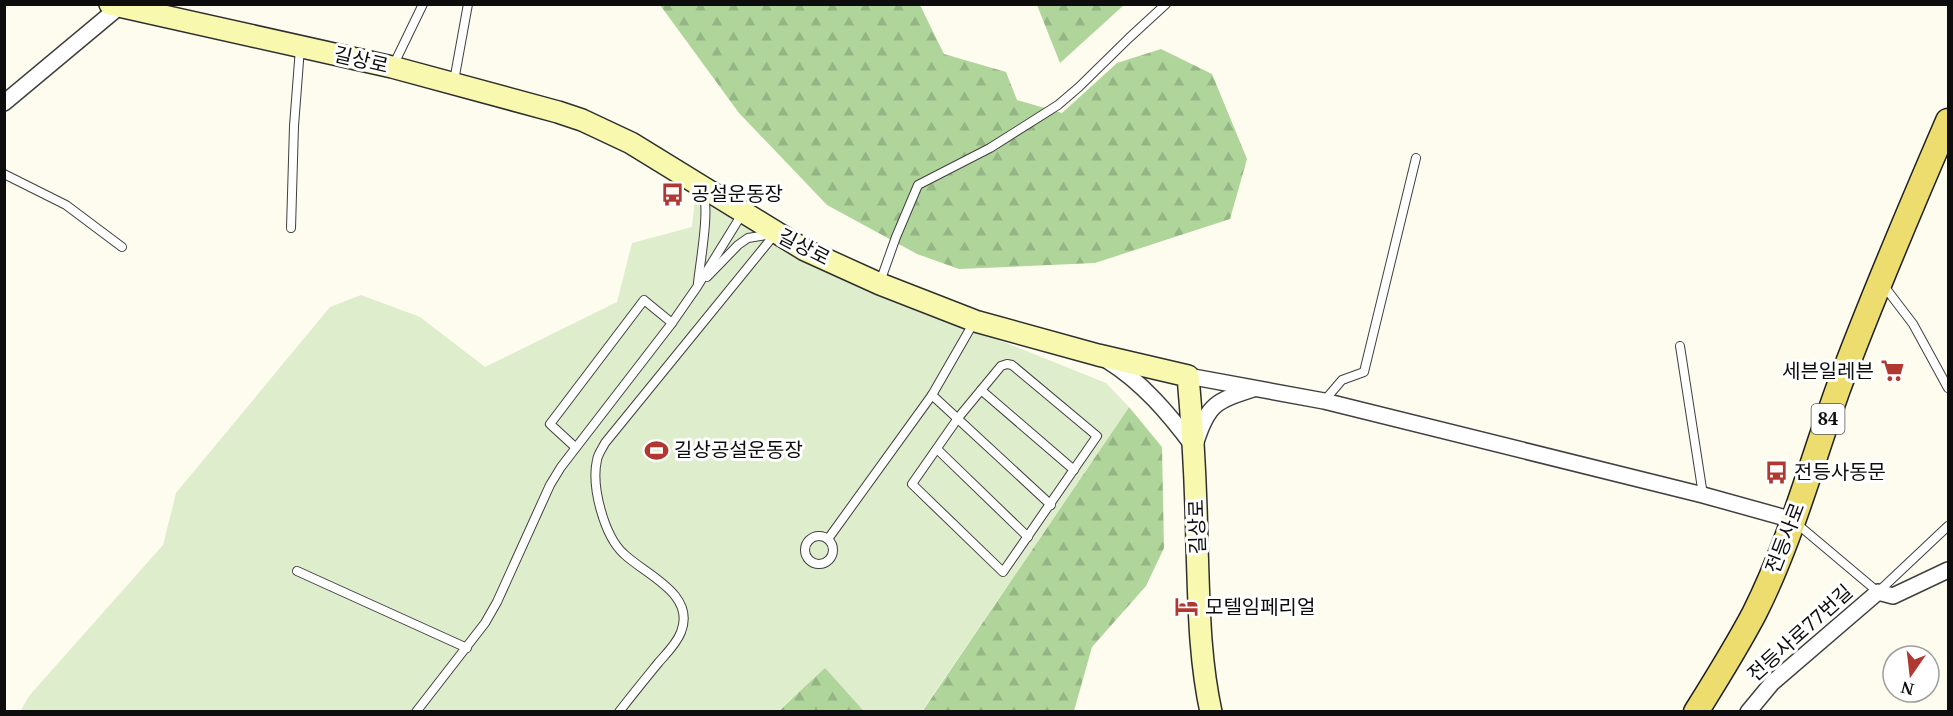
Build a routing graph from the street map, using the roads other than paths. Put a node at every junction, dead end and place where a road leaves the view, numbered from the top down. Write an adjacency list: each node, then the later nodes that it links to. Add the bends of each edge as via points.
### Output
1 (423, 4): 6 (lane)
2 (468, 4): 7 (lane)
3 (1166, 4): 18 (lane, via 1058,105 990,148 918,185)
4 (114, 6): 5 (street, 길상로); 8 (street)
5 (300, 47): 6 (street, 길상로); 14 (lane)
6 (392, 67): 7 (street, 길상로)
7 (454, 83): 12 (street, 길상로, via 582,120 631,143)
8 (4, 103)
9 (1948, 121): 17 (main road, 전등사로 / 84)
10 (1416, 158): 29 (lane, via 1364,372 1342,380)
11 (4, 174): 16 (lane, via 66,206)
12 (699, 184): 13 (street, 길상로); 19 (lane, via 706,199)
13 (743, 213): 15 (street, 길상로); 19 (lane)
14 (291, 228)
15 (776, 233): 18 (street, 길상로); 19 (lane, via 748,238); 46 (lane, via 604,443 597,459 598,504 609,533 621,553 673,592 684,618 681,633 671,648)
16 (122, 247)
17 (1880, 282): 26 (lane, via 1913,324); 37 (main road, 전등사로 / 84)
18 (880, 284): 20 (street, 길상로)
19 (697, 287): 21 (lane)
20 (975, 321): 23 (street, 길상로); 28 (lane)
21 (672, 323): 31 (lane); 31 (lane, via 644,300 550,424)
22 (1680, 346): 35 (lane)
23 (1098, 355): 24 (street, 길상로); 32 (street, via 1141,386)
24 (1188, 376): 25 (street); 32 (street, 길상로)
25 (1256, 388): 29 (street); 32 (street, via 1215,404 1206,415)
26 (1948, 388)
27 (981, 390): 30 (lane); 34 (lane); 34 (lane, via 1001,366 1012,365 1097,436)
28 (932, 395): 30 (lane); 40 (lane)
29 (1324, 401): 35 (street)
30 (958, 418): 33 (lane); 36 (lane)
31 (575, 447): 44 (lane, via 550,485 497,602)
32 (1194, 448): 47 (street, 길상로, via 1201,648)
33 (937, 449): 39 (lane); 39 (lane, via 912,484 1003,572)
34 (1074, 470): 36 (lane)
35 (1703, 495): 37 (street)
36 (1050, 505): 39 (lane)
37 (1792, 520): 43 (lane); 48 (main road, 전등사로 / 84, via 1754,613)
38 (1948, 526): 43 (lane)
39 (1028, 537)
40 (828, 539)
41 (1948, 570): 43 (street, 전등사로77번길, via 1893,596)
42 (297, 571): 44 (lane)
43 (1878, 592): 49 (street, 전등사로77번길, via 1772,683)
44 (467, 648): 45 (lane)
45 (416, 711)
46 (619, 711)
47 (1211, 711)
48 (1696, 711)
49 (1748, 711)

